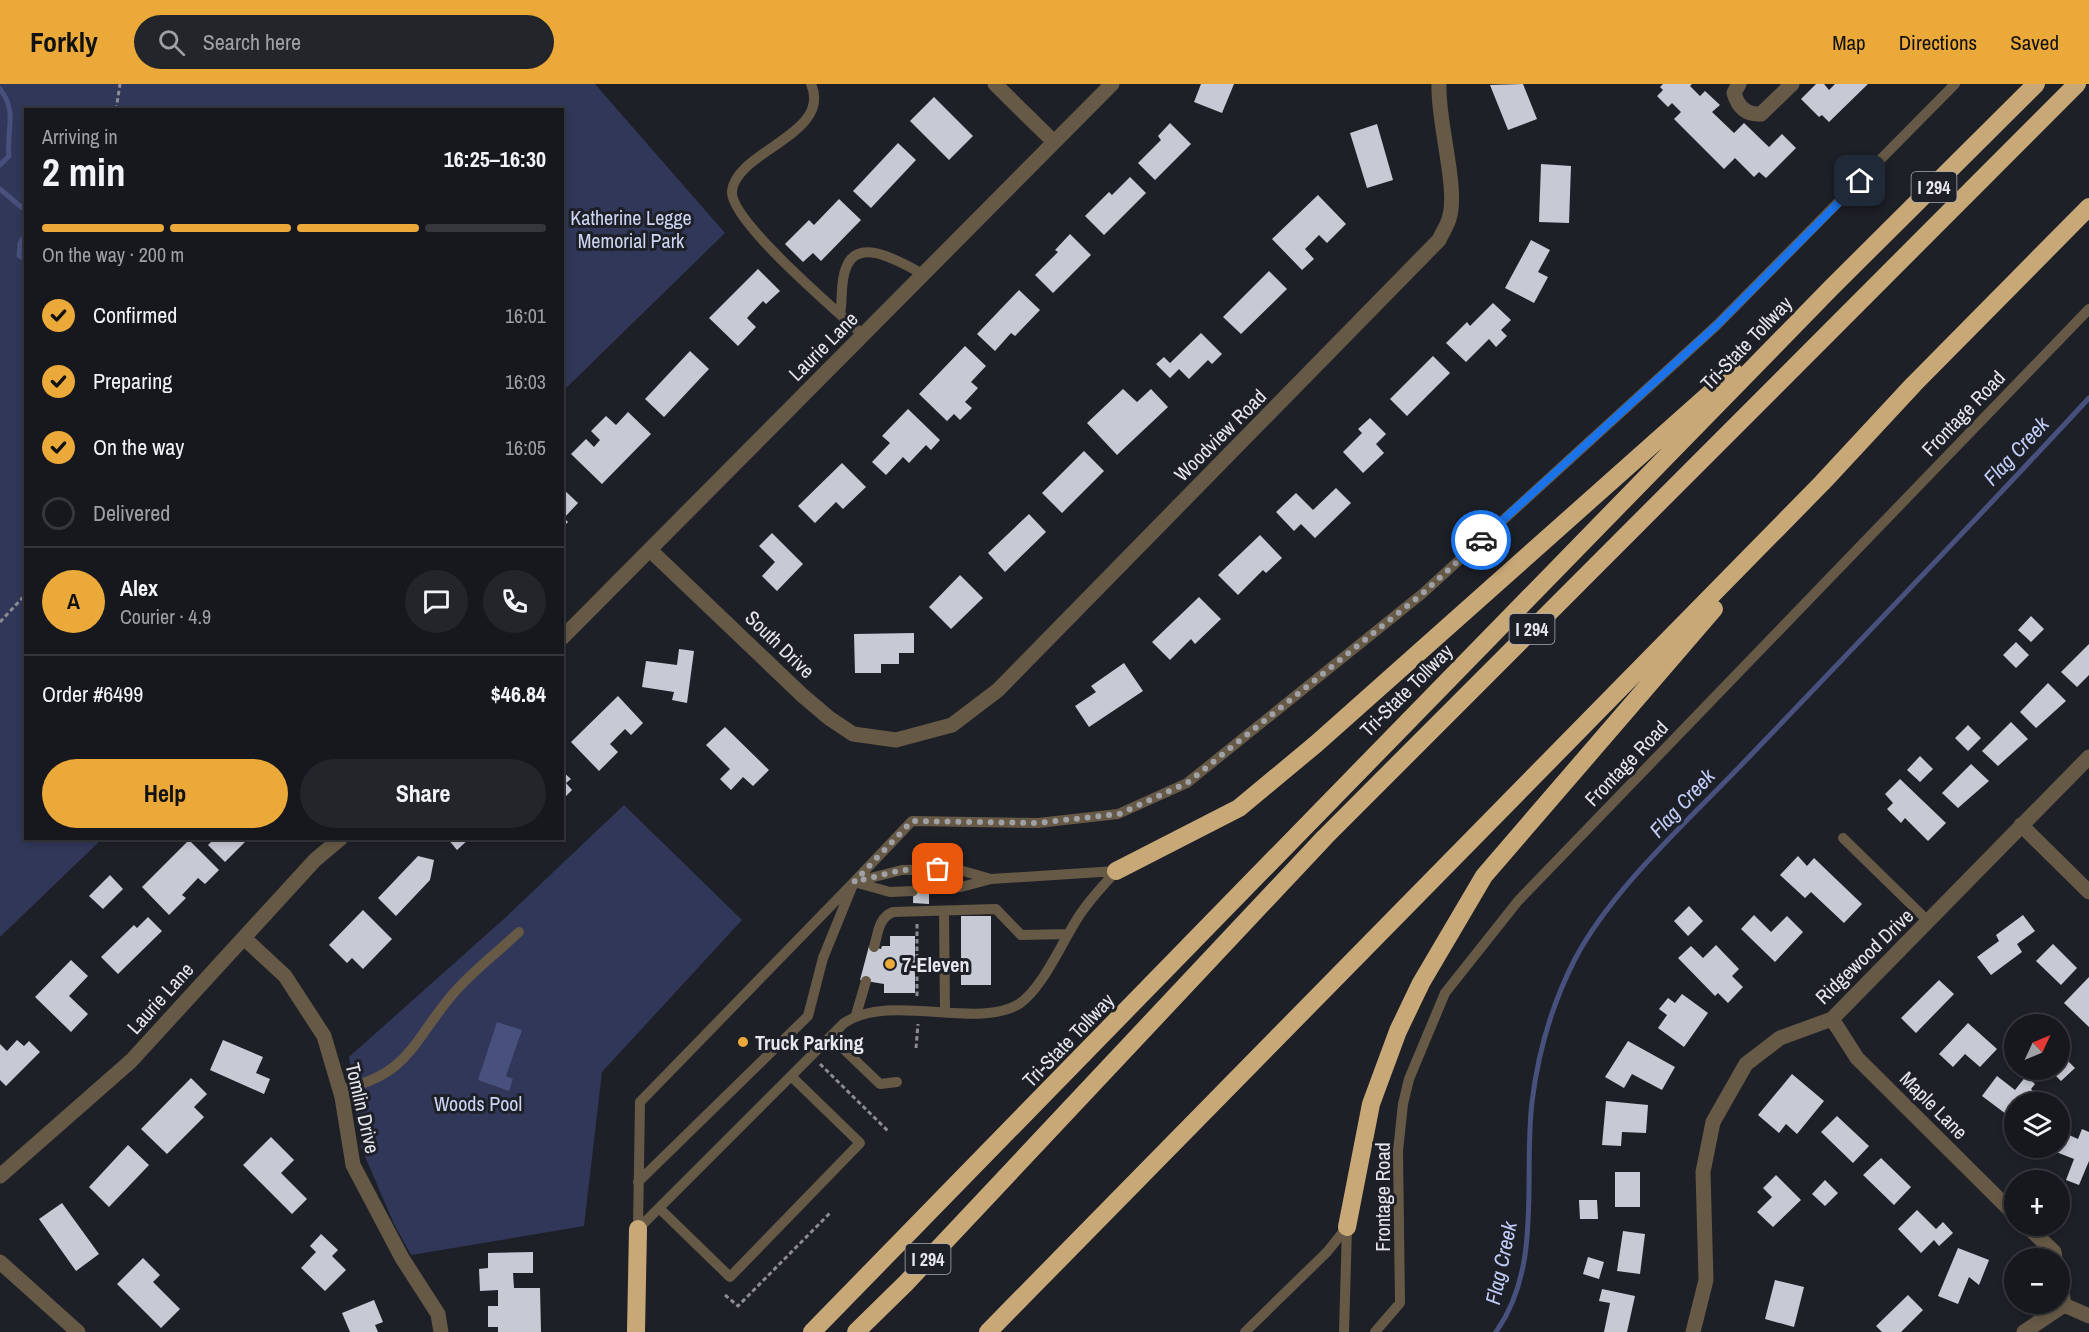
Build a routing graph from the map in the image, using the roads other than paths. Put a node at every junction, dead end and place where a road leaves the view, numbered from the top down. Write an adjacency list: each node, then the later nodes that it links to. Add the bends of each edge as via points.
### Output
1 (811, 84): 15 (lane, via 815,99 812,111 800,126 735,180 733,204 761,240)
2 (995, 84): 10 (street)
3 (1112, 84): 10 (street, Laurie Lane)
4 (1439, 84): 20 (street, Woodview Road, via 1450,183 1450,218 1439,240 998,690 952,725)
5 (1739, 84): 6 (street, via 1734,93 1736,102 1753,114 1761,114)
6 (1792, 84)
7 (1955, 84): 27 (lane, via 1717,325 1465,555 1187,783 1119,814 1038,823 912,821)
8 (2036, 84): 13 (highway, Tri-State Tollway / I 294)
9 (2077, 84): 61 (highway, I 294, via 1325,837)
10 (1054, 142): 12 (street, Laurie Lane)
11 (2089, 207): 17 (highway)
12 (923, 274): 15 (lane, via 869,251 859,253 846,266); 16 (street, Laurie Lane)
13 (1830, 288): 25 (highway, via 1239,808); 60 (highway, Tri-State Tollway / I 294)
14 (2089, 309): 65 (lane, Frontage Road, via 1518,901 1445,993 1417,1055 1403,1104 1398,1151 1400,1303)
15 (840, 314): 16 (lane)
16 (863, 335): 18 (street, Laurie Lane)
17 (1822, 483): 49 (highway, via 1484,876 1398,1030 1371,1104); 62 (highway)
18 (650, 550): 19 (street, Laurie Lane); 20 (street, South Drive, via 829,718 853,734)
19 (564, 636)
20 (896, 740)
21 (2089, 757): 22 (street, Ridgewood Drive)
22 (2021, 825): 30 (street); 32 (street, Ridgewood Drive)
23 (1843, 838): 32 (lane)
24 (339, 840): 35 (street, Laurie Lane, via 315,860)
25 (1116, 871): 26 (lane); 34 (lane)
26 (991, 879): 27 (lane, via 956,869 902,870); 28 (lane, via 961,887)
27 (854, 882): 29 (lane, via 890,892); 46 (lane, via 823,958 808,1016); 46 (lane, via 640,1102)
28 (929, 889)
29 (913, 891)
30 (2089, 892)
31 (944, 911): 34 (lane, via 996,909 1022,935); 36 (lane, via 886,915); 38 (lane)
32 (1929, 922): 40 (street, Ridgewood Drive)
33 (519, 932): 44 (lane, via 452,994 406,1058 365,1085)
34 (1068, 934): 38 (lane, via 1031,993 1019,1004 986,1012)
35 (244, 938): 44 (street, Tomlin Drive, via 285,976 324,1036); 45 (street, Laurie Lane, via 131,1061)
36 (874, 947)
37 (866, 981): 39 (lane)
38 (945, 1012): 39 (lane)
39 (856, 1015): 41 (lane)
40 (1832, 1019): 47 (street, Maple Lane, via 1857,1058); 66 (street, Ridgewood Drive, via 1779,1038 1746,1064 1713,1122 1703,1172 1706,1280)
41 (831, 1037): 42 (lane); 43 (lane, via 880,1084)
42 (791, 1076): 48 (lane); 48 (lane, via 860,1143 730,1278)
43 (897, 1082)
44 (339, 1090): 58 (street, Tomlin Drive, via 353,1165 402,1258 438,1314)
45 (0, 1176)
46 (638, 1182): 50 (lane)
47 (2004, 1204)
48 (658, 1208): 50 (lane)
49 (1347, 1227): 63 (lane, via 1327,1252); 64 (lane)
50 (638, 1229): 59 (highway)
51 (2037, 1236): 52 (street)
52 (2050, 1248)
53 (0, 1262): 57 (street)
54 (2070, 1308): 56 (street)
55 (2051, 1314): 67 (street)
56 (2089, 1316)
57 (78, 1332)
58 (441, 1332)
59 (636, 1332)
60 (812, 1332)
61 (856, 1332)
62 (988, 1332)
63 (1245, 1332)
64 (1344, 1332)
65 (1375, 1332)
66 (1693, 1332)
67 (2024, 1332)

